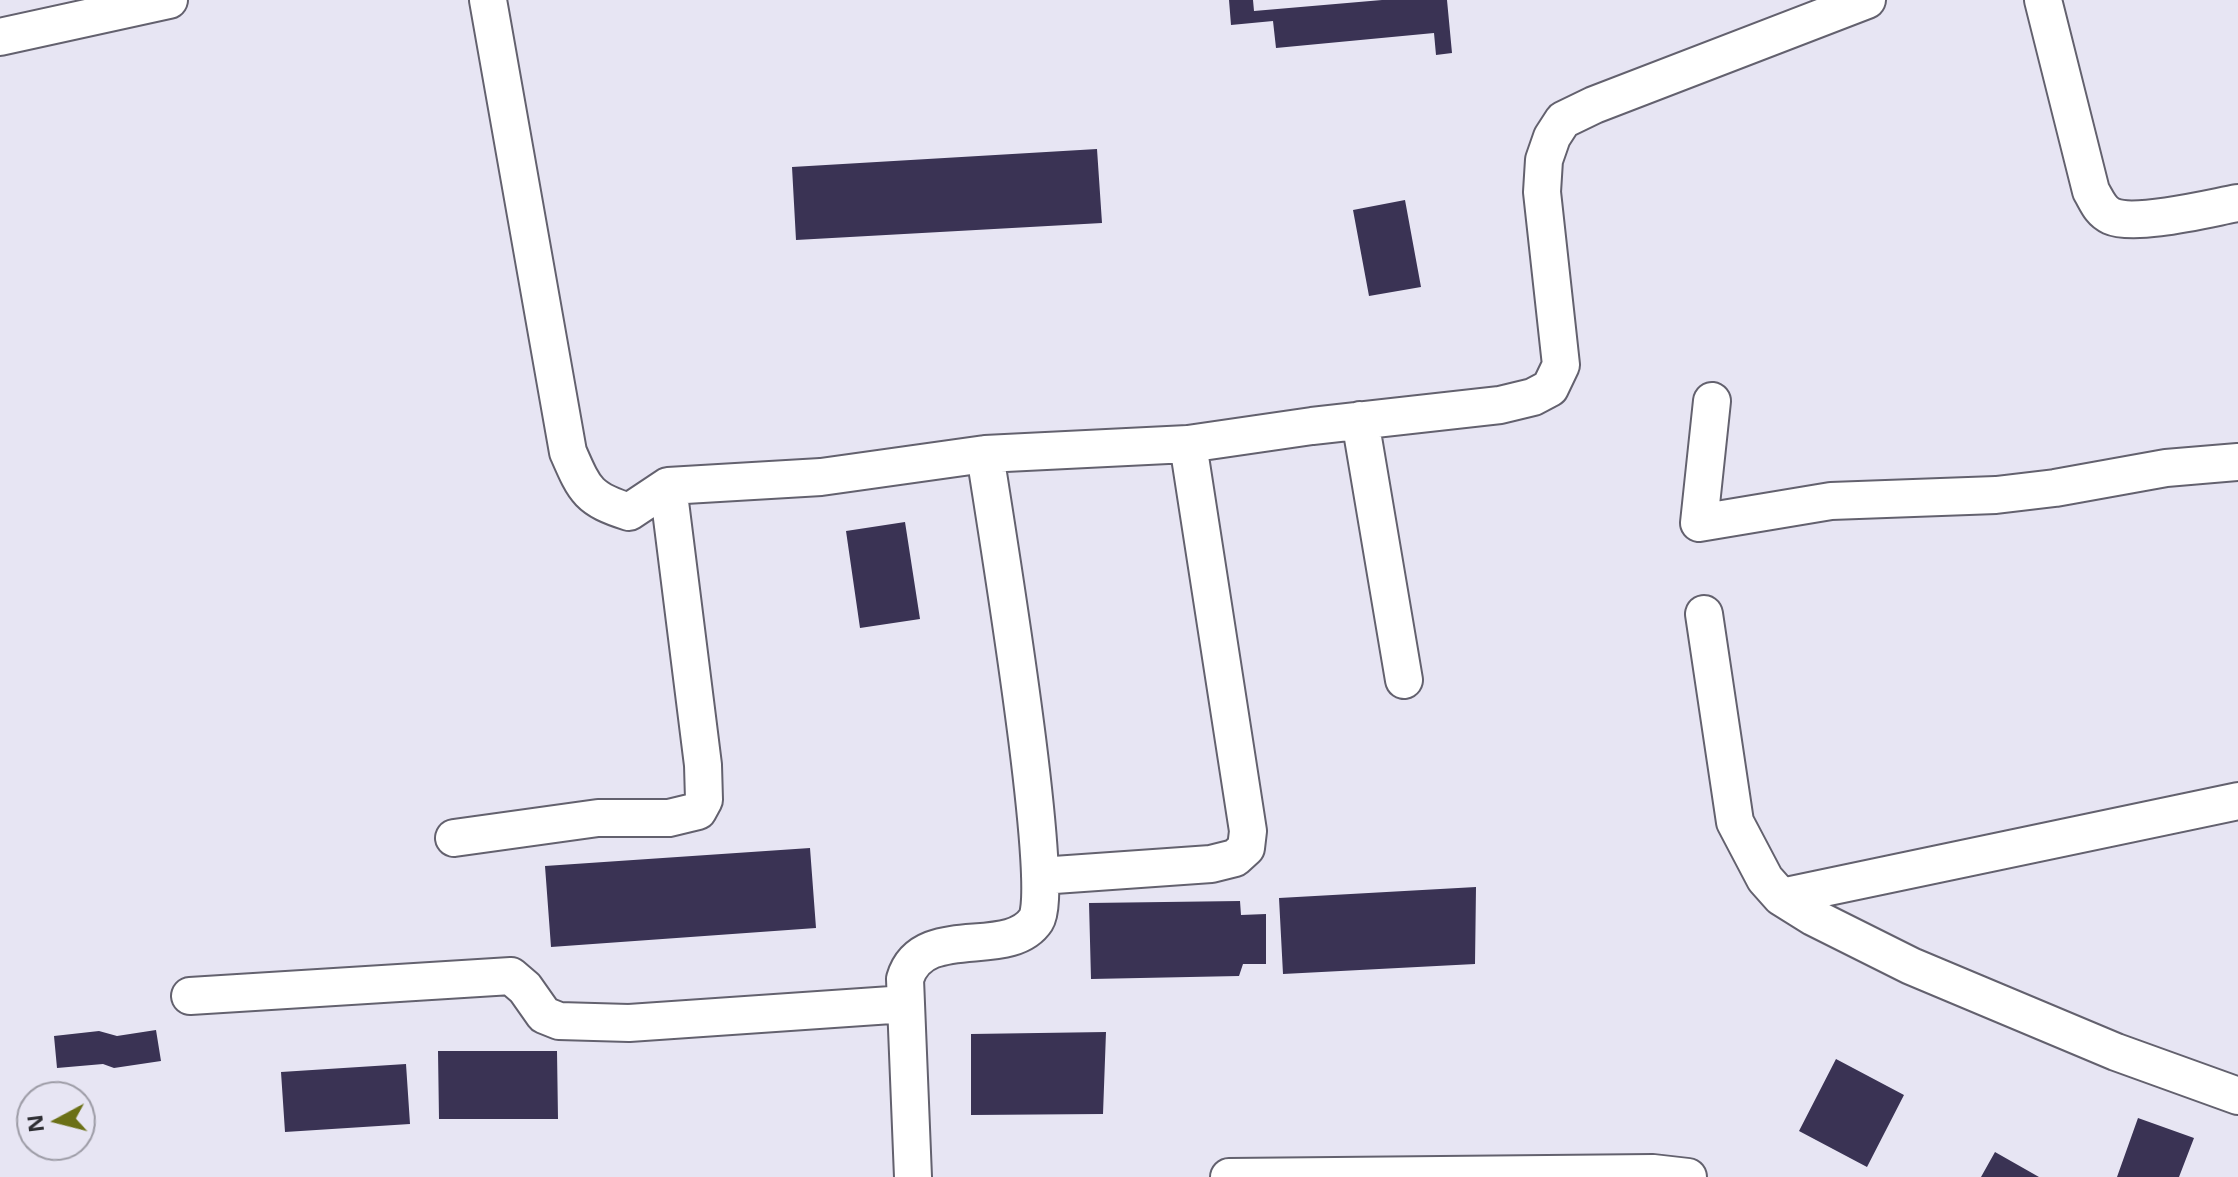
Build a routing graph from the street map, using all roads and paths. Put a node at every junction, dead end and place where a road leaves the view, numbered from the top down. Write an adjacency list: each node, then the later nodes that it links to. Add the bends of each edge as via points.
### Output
1 (169, 0): 5 (street)
2 (488, 0): 12 (street, via 568,452 583,486 602,503 629,512)
3 (1867, 0): 8 (street, via 1563,120 1544,160 1542,192 1561,365 1550,388 1500,405)
4 (2043, 0): 6 (street, via 2091,191 2102,210 2114,218 2135,219)
5 (0, 37)
6 (2238, 203)
7 (1712, 401): 11 (street, via 1699,523 1831,501 1996,495 2166,468)
8 (1360, 420): 9 (street); 14 (street)
9 (1188, 444): 10 (street); 17 (street, via 1246,815 1246,848 1235,858 1211,864)
10 (985, 454): 12 (street, via 821,477); 17 (street, via 1036,808)
11 (2236, 471)
12 (668, 486): 16 (street, via 703,765 704,800 698,811 669,818 598,818)
13 (1704, 614): 18 (street, via 1735,822 1765,879)
14 (1404, 680)
15 (2238, 801): 18 (street)
16 (454, 838)
17 (1040, 876): 20 (street, via 1037,919 1024,931 1002,938 922,954 909,965)
18 (1781, 897): 21 (street, via 1911,966 2116,1052)
19 (190, 996): 20 (street, via 511,976 544,1015 559,1021 629,1023)
20 (906, 1004): 23 (street)
21 (2238, 1096)
22 (1665, 1176): 24 (street)
23 (913, 1177)
24 (1229, 1177)

